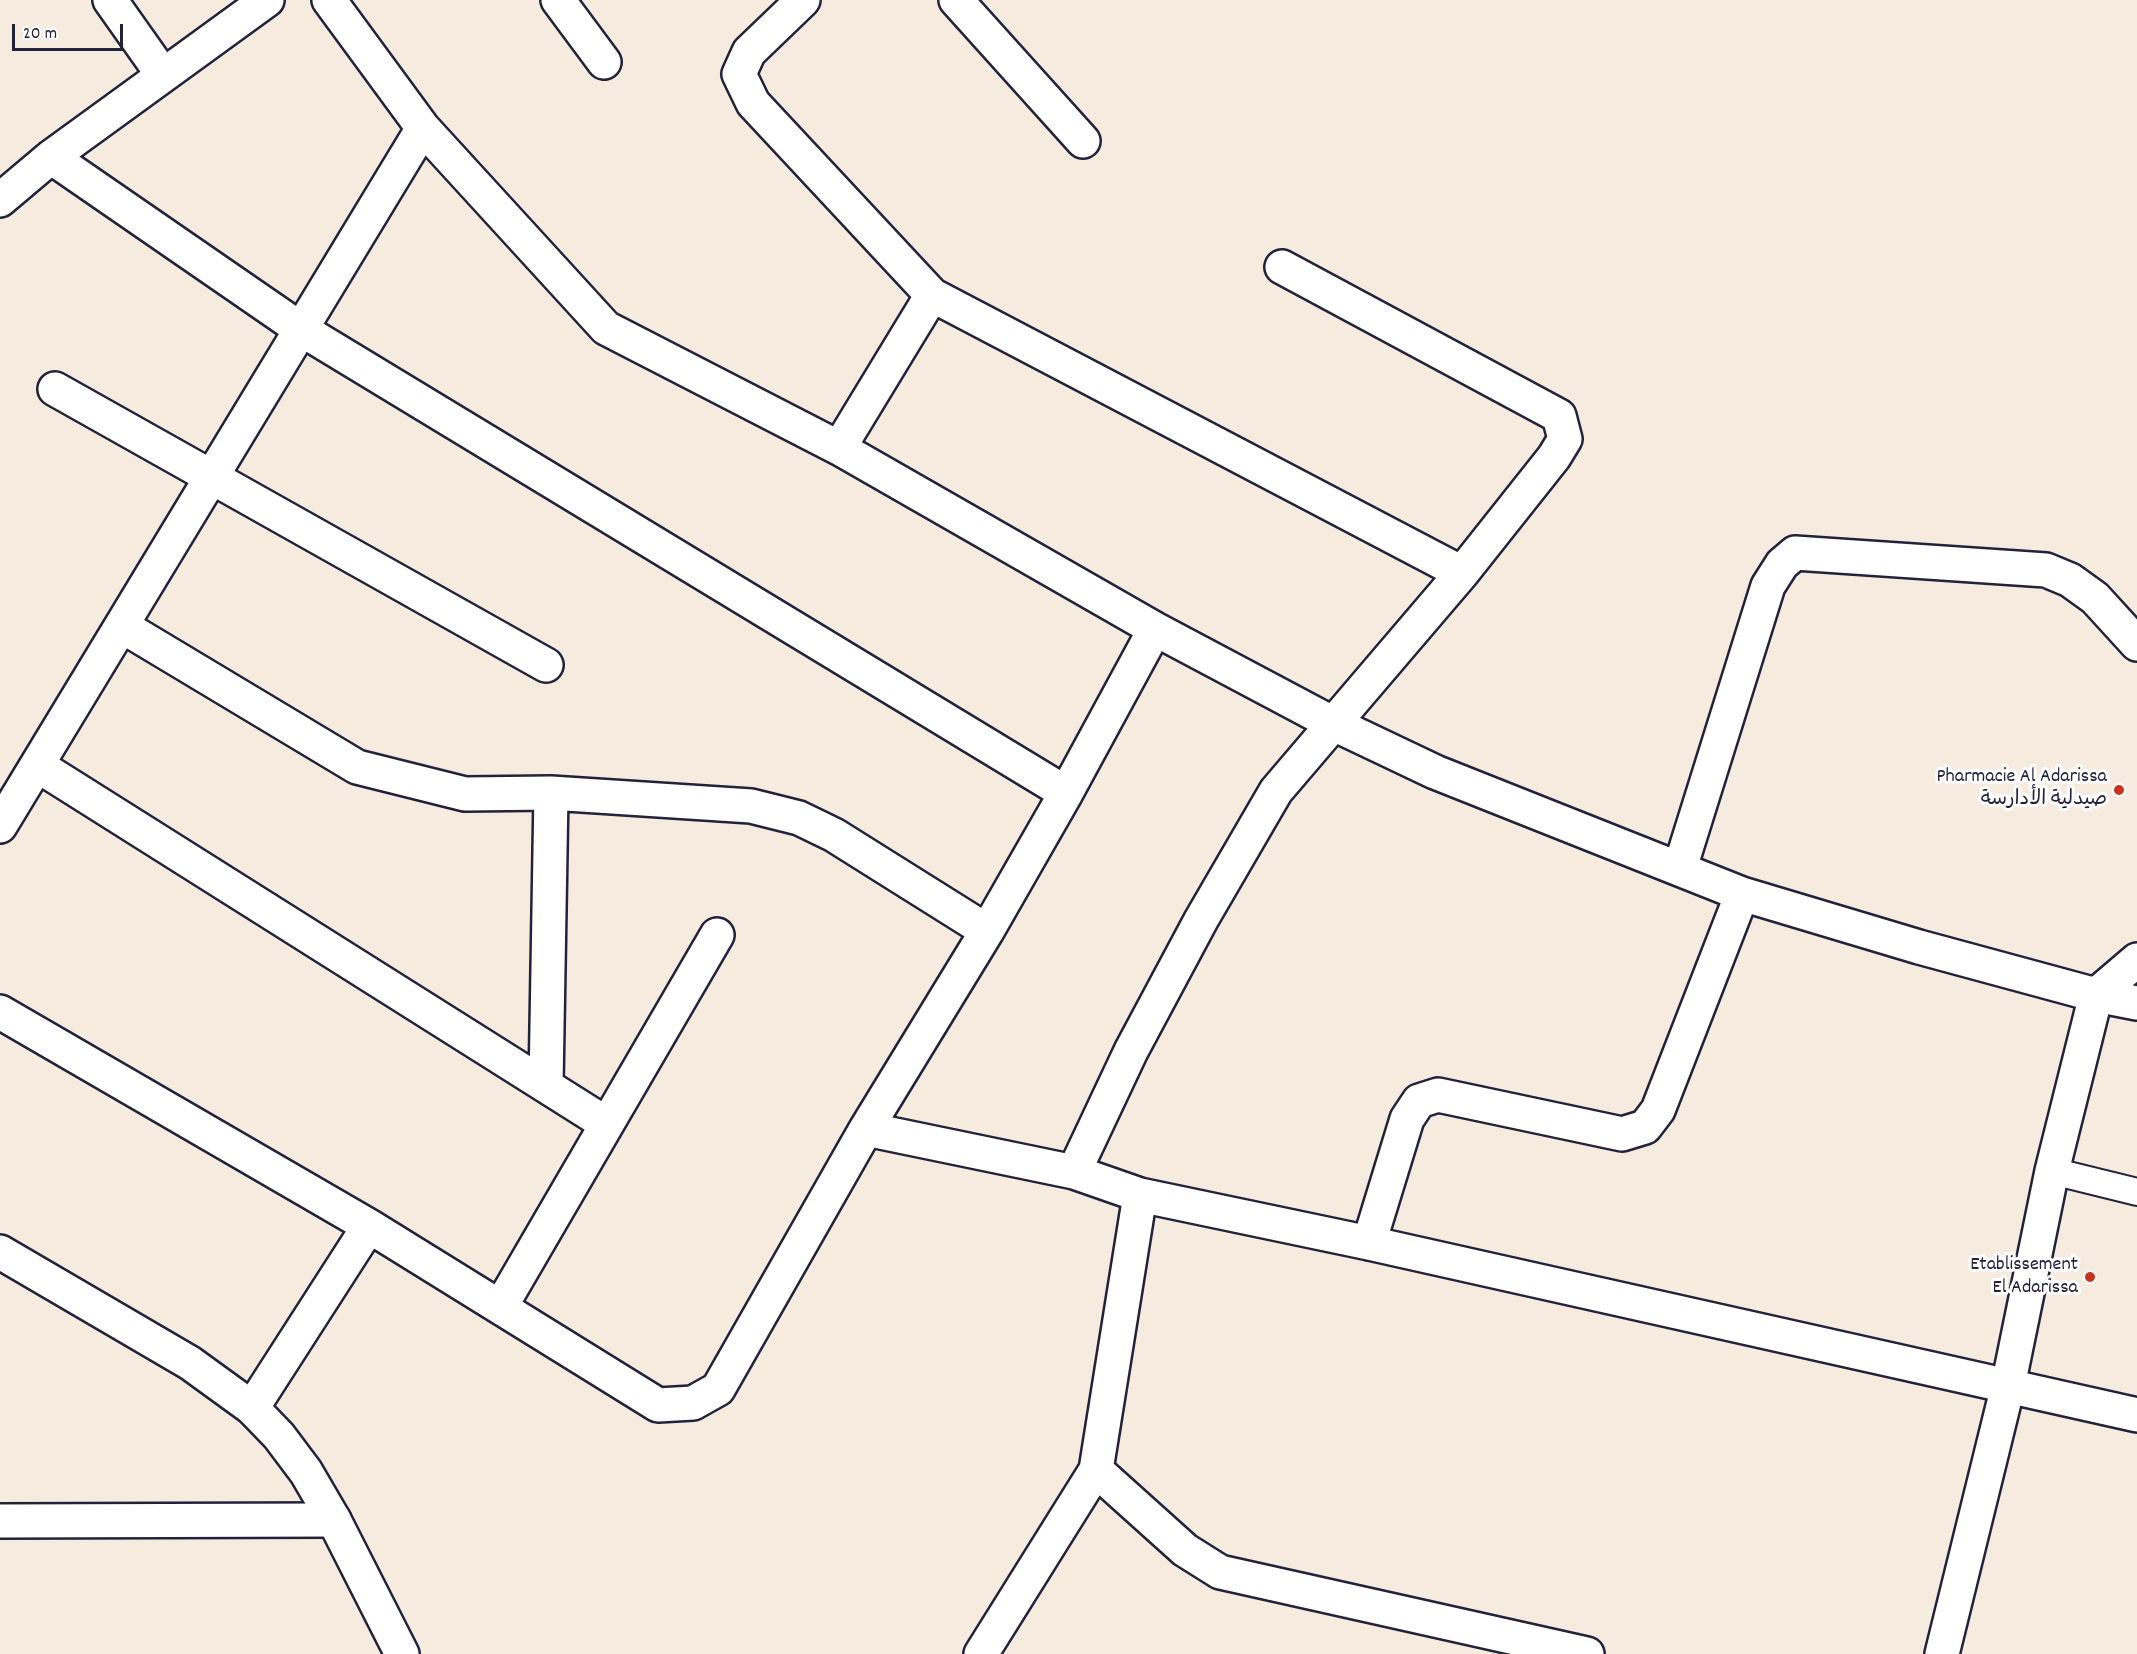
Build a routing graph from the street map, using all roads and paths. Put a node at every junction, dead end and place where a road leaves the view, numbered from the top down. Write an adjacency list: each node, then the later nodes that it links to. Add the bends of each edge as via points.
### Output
1 (110, 0): 8 (street)
2 (267, 0): 8 (street)
3 (329, 0): 9 (street)
4 (558, 0): 7 (street)
5 (803, 0): 14 (street, via 749,52 739,74 753,103)
6 (956, 0): 10 (street)
7 (604, 62)
8 (163, 75): 11 (street)
9 (423, 128): 15 (street); 17 (street, via 606,328)
10 (1083, 141)
11 (51, 157): 12 (street); 15 (street)
12 (0, 200)
13 (1282, 267): 19 (street, via 1558,416 1565,438 1554,457)
14 (932, 295): 17 (street); 19 (street)
15 (299, 328): 18 (street); 28 (street)
16 (55, 389): 18 (street)
17 (839, 448): 21 (street)
18 (213, 478): 20 (street); 23 (street)
19 (1462, 573): 24 (street)
20 (122, 626): 25 (street); 27 (street, via 357,767 465,794)
21 (1155, 629): 24 (street); 28 (street)
22 (2137, 644): 30 (street, via 2095,598 2070,580 2046,570 1795,553 1782,564 1768,586)
23 (546, 665)
24 (1332, 723): 30 (street, via 1435,772); 42 (street, via 1276,791 1206,910 1131,1051)
25 (37, 765): 26 (street); 38 (street)
26 (9, 792): 29 (street)
27 (551, 793): 32 (street, via 751,807 799,818 834,835); 38 (street)
28 (1066, 793): 32 (street)
29 (0, 826)
30 (1680, 868): 31 (street)
31 (1742, 894): 35 (street); 46 (street, via 1658,1110 1645,1127 1622,1134 1438,1095 1419,1101 1407,1119)
32 (987, 931): 40 (street)
33 (717, 935): 39 (street)
34 (2137, 960): 35 (street)
35 (2096, 995): 36 (street); 41 (street)
36 (2137, 1003)
37 (0, 1012): 45 (street)
38 (546, 1085): 39 (street)
39 (605, 1122): 48 (street)
40 (866, 1129): 42 (street); 48 (street, via 718,1389 693,1403 658,1405)
41 (2052, 1171): 43 (street); 49 (street)
42 (1074, 1172): 44 (street)
43 (2137, 1192)
44 (1140, 1195): 46 (street); 52 (street)
45 (369, 1226): 48 (street); 50 (street)
46 (1370, 1243): 49 (street)
47 (0, 1251): 50 (street, via 190,1363)
48 (501, 1306)
49 (2008, 1386): 51 (street); 58 (street)
50 (252, 1408): 53 (street, via 306,1472)
51 (2137, 1415)
52 (1096, 1470): 56 (street); 57 (street, via 1185,1550 1220,1572)
53 (334, 1520): 54 (street); 55 (street)
54 (0, 1521)
55 (402, 1654)
56 (981, 1654)
57 (1587, 1654)
58 (1942, 1654)

